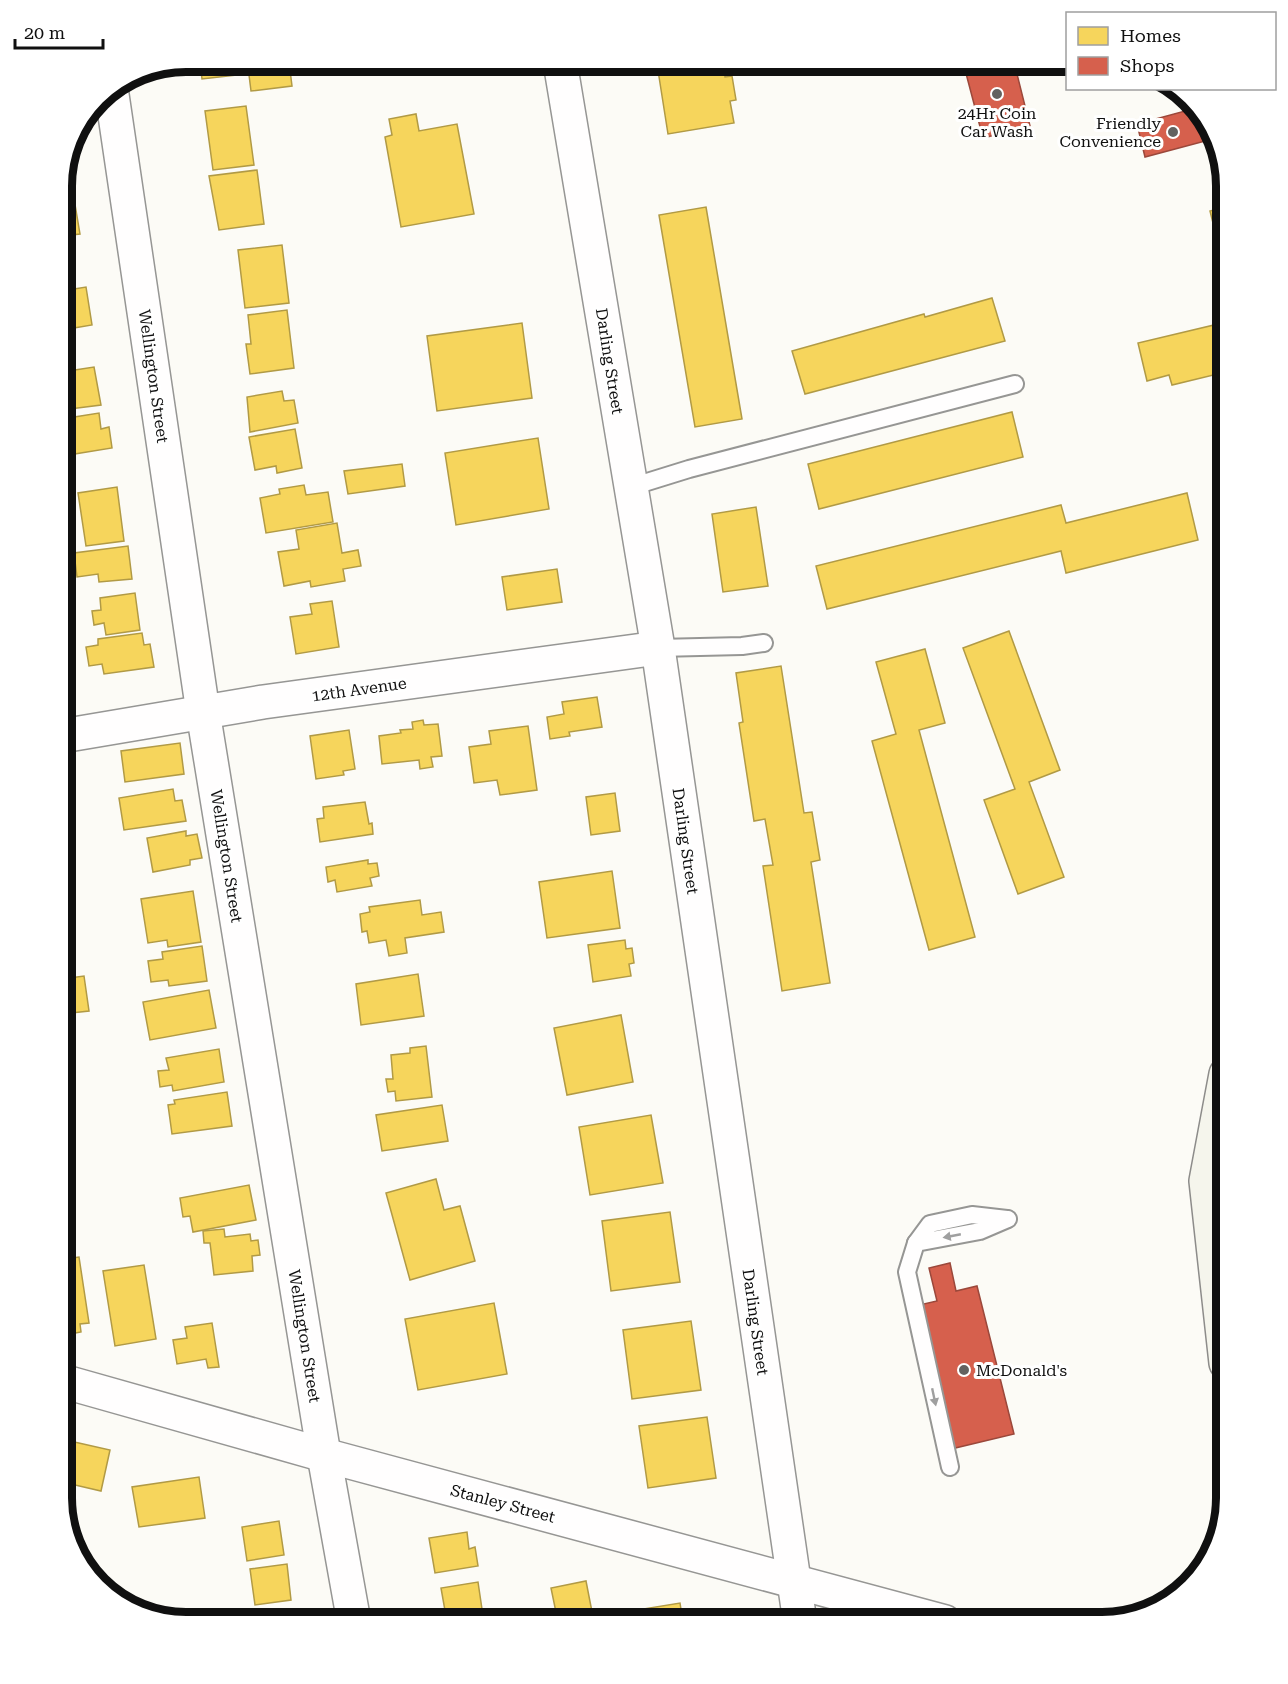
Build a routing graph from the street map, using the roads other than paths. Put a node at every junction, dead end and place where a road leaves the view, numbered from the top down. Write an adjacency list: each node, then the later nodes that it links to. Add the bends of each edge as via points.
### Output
1 (562, 72): 4 (street, Darling Street)
2 (113, 99): 7 (street, Wellington Street)
3 (1015, 384): 4 (lane, via 689,469)
4 (631, 488): 6 (street, Darling Street)
5 (764, 643): 6 (lane)
6 (658, 648): 7 (street, 12th Avenue); 15 (street, Darling Street)
7 (203, 712): 8 (street, 12th Avenue); 13 (street, Wellington Street)
8 (72, 734)
9 (1216, 1130): 11 (main road, via 1206,1181)
10 (1008, 1219): 14 (lane, one-way to 14, via 980,1231 916,1244 907,1272)
11 (1216, 1268)
12 (72, 1384): 13 (street, Stanley Street)
13 (324, 1455): 15 (street, Stanley Street); 16 (street, Wellington Street)
14 (950, 1467)
15 (794, 1581): 17 (street, Darling Street); 18 (street, Stanley Street)
16 (352, 1612)
17 (798, 1612)
18 (905, 1612)

